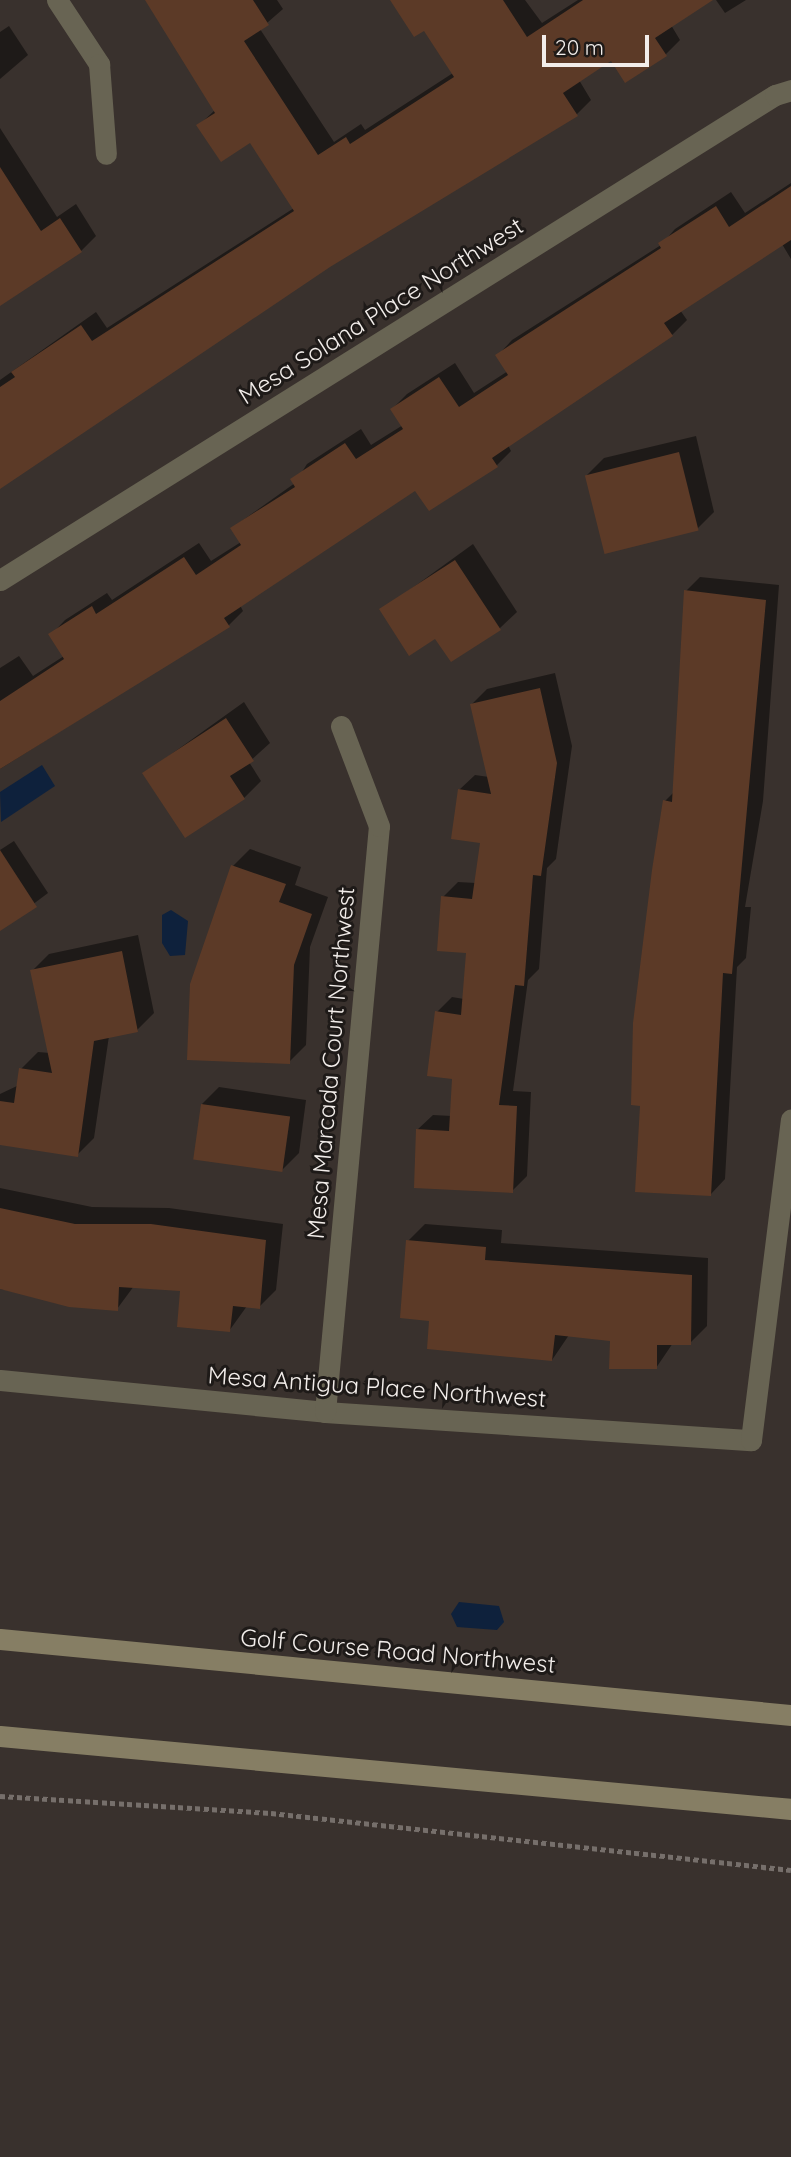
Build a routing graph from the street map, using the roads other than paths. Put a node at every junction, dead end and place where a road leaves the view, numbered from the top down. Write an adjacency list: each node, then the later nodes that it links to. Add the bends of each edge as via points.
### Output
1 (57, 0): 3 (street, via 99,64)
2 (791, 90): 4 (street, Mesa Solana Place Northwest, via 775,94)
3 (106, 154)
4 (0, 580)
5 (341, 726): 8 (street, Mesa Marcada Court Northwest, via 379,826)
6 (791, 1119): 8 (street, Mesa Antigua Place Northwest, via 751,1440)
7 (0, 1380): 8 (street, Mesa Antigua Place Northwest)
8 (325, 1412)
9 (0, 1639): 10 (main road, Golf Course Road Northwest)
10 (791, 1715)
11 (0, 1736): 12 (main road)
12 (791, 1809)

